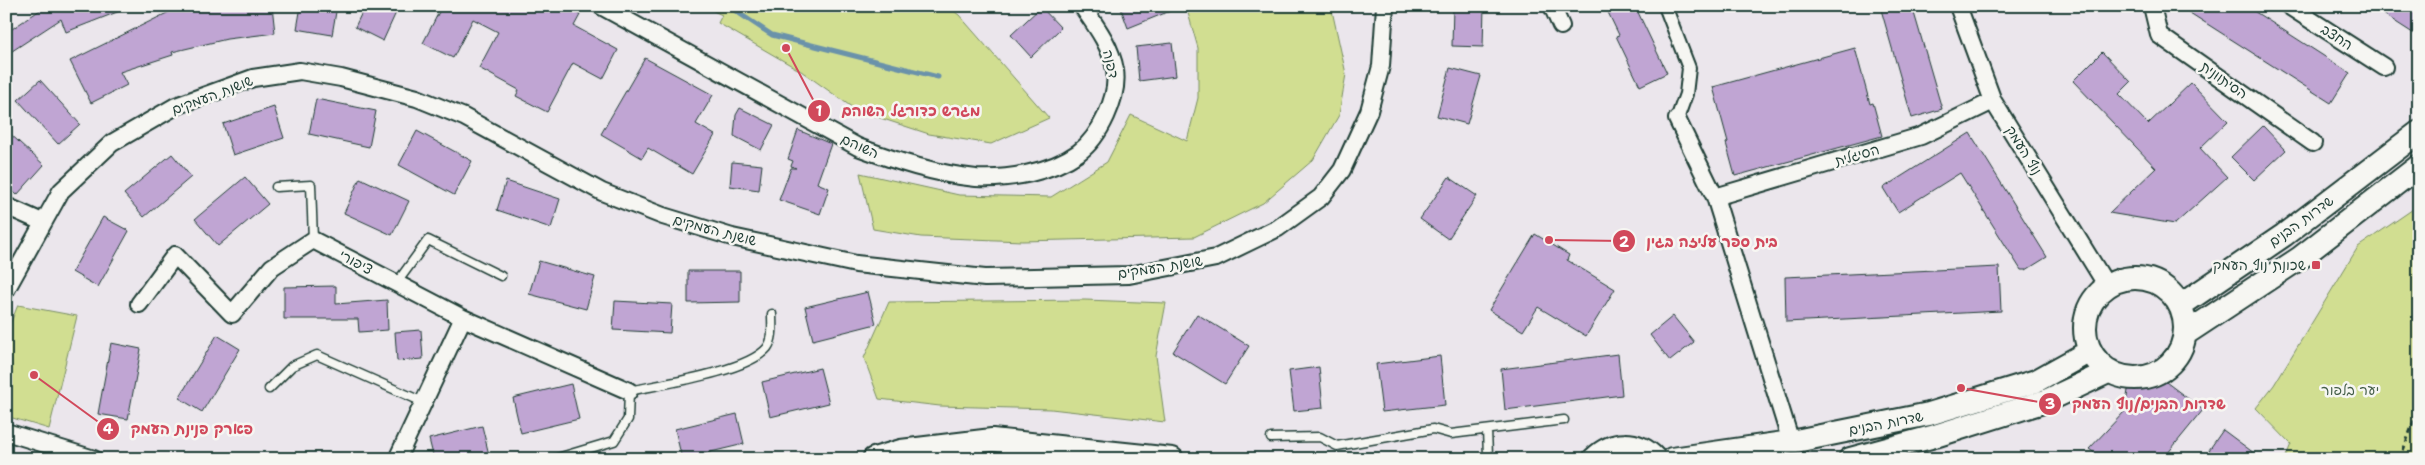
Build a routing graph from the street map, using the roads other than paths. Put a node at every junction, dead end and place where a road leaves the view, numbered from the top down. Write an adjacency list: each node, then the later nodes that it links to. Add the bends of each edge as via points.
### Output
1 (601, 6): 13 (street, השוהם, via 858,147 904,164 976,178 1012,177 1079,153)
2 (1082, 6): 13 (street, דפנה, via 1110,50 1115,70 1116,94)
3 (1386, 6): 20 (street, שושנת העמקים, via 1381,66 1368,111 1342,170 1321,197 1278,228 1216,258 1129,275 985,278 856,264 732,237 663,216 602,192 464,117 417,98 300,71 253,78 176,106 112,143 61,191)
4 (1552, 6): 9 (street)
5 (1665, 6): 12 (street, via 1689,68 1686,94)
6 (1958, 6): 11 (street, נוף העמק)
7 (2152, 6): 15 (street, הסיתוונית, via 2159,35)
8 (2289, 6): 10 (street, החצב)
9 (1561, 26)
10 (2384, 68)
11 (1993, 101): 18 (street, הסיגלית, via 1922,136); 24 (street, נוף העמק)
12 (1677, 119): 18 (street)
13 (1102, 126)
14 (2419, 132): 27 (main road, שדרות הבנים, via 2284,235)
15 (2312, 143)
16 (2419, 166): 30 (main road, שדרות הבנים, via 2300,258)
17 (276, 187): 21 (lane, via 311,185)
18 (1715, 197): 40 (street)
19 (6, 206): 20 (street)
20 (42, 222): 25 (street, שושנת העמקים)
21 (313, 240): 23 (street, ציפורי); 26 (street, via 272,267 232,314 175,255)
22 (501, 276): 23 (lane, via 428,240)
23 (396, 284): 29 (street, ציפורי)
24 (2107, 286): 27 (main road, via 2123,279 2140,277 2170,291); 31 (main road, via 2096,296 2085,322 2085,337)
25 (6, 290)
26 (139, 304)
27 (2181, 305): 30 (main road)
28 (772, 314): 34 (lane, via 773,331 767,348 740,366)
29 (463, 318): 34 (street, ציפורי); 35 (street)
30 (2185, 334): 32 (main road, via 2171,364 2157,373 2142,378 2125,378)
31 (2090, 350): 32 (main road); 40 (main road, שדרות הבנים, via 2036,381 1929,414)
32 (2110, 372): 50 (main road, שדרות הבנים, via 2046,401)
33 (269, 389): 35 (lane, via 292,366 317,355)
34 (629, 391): 43 (lane, via 628,419 614,441)
35 (423, 402): 42 (street)
36 (1564, 420): 37 (lane)
37 (1487, 430): 39 (lane, via 1451,434 1433,429 1337,446 1320,437); 46 (lane)
38 (6, 432): 41 (street)
39 (1270, 438)
40 (1791, 442): 49 (main road, שדרות הבנים)
41 (94, 459)
42 (397, 459)
43 (554, 459)
44 (874, 459): 45 (main road, via 902,451 992,440)
45 (1172, 459)
46 (1486, 459)
47 (1594, 459): 48 (main road, via 1612,446 1625,444 1637,446)
48 (1655, 459)
49 (1672, 459)
50 (1850, 459)

